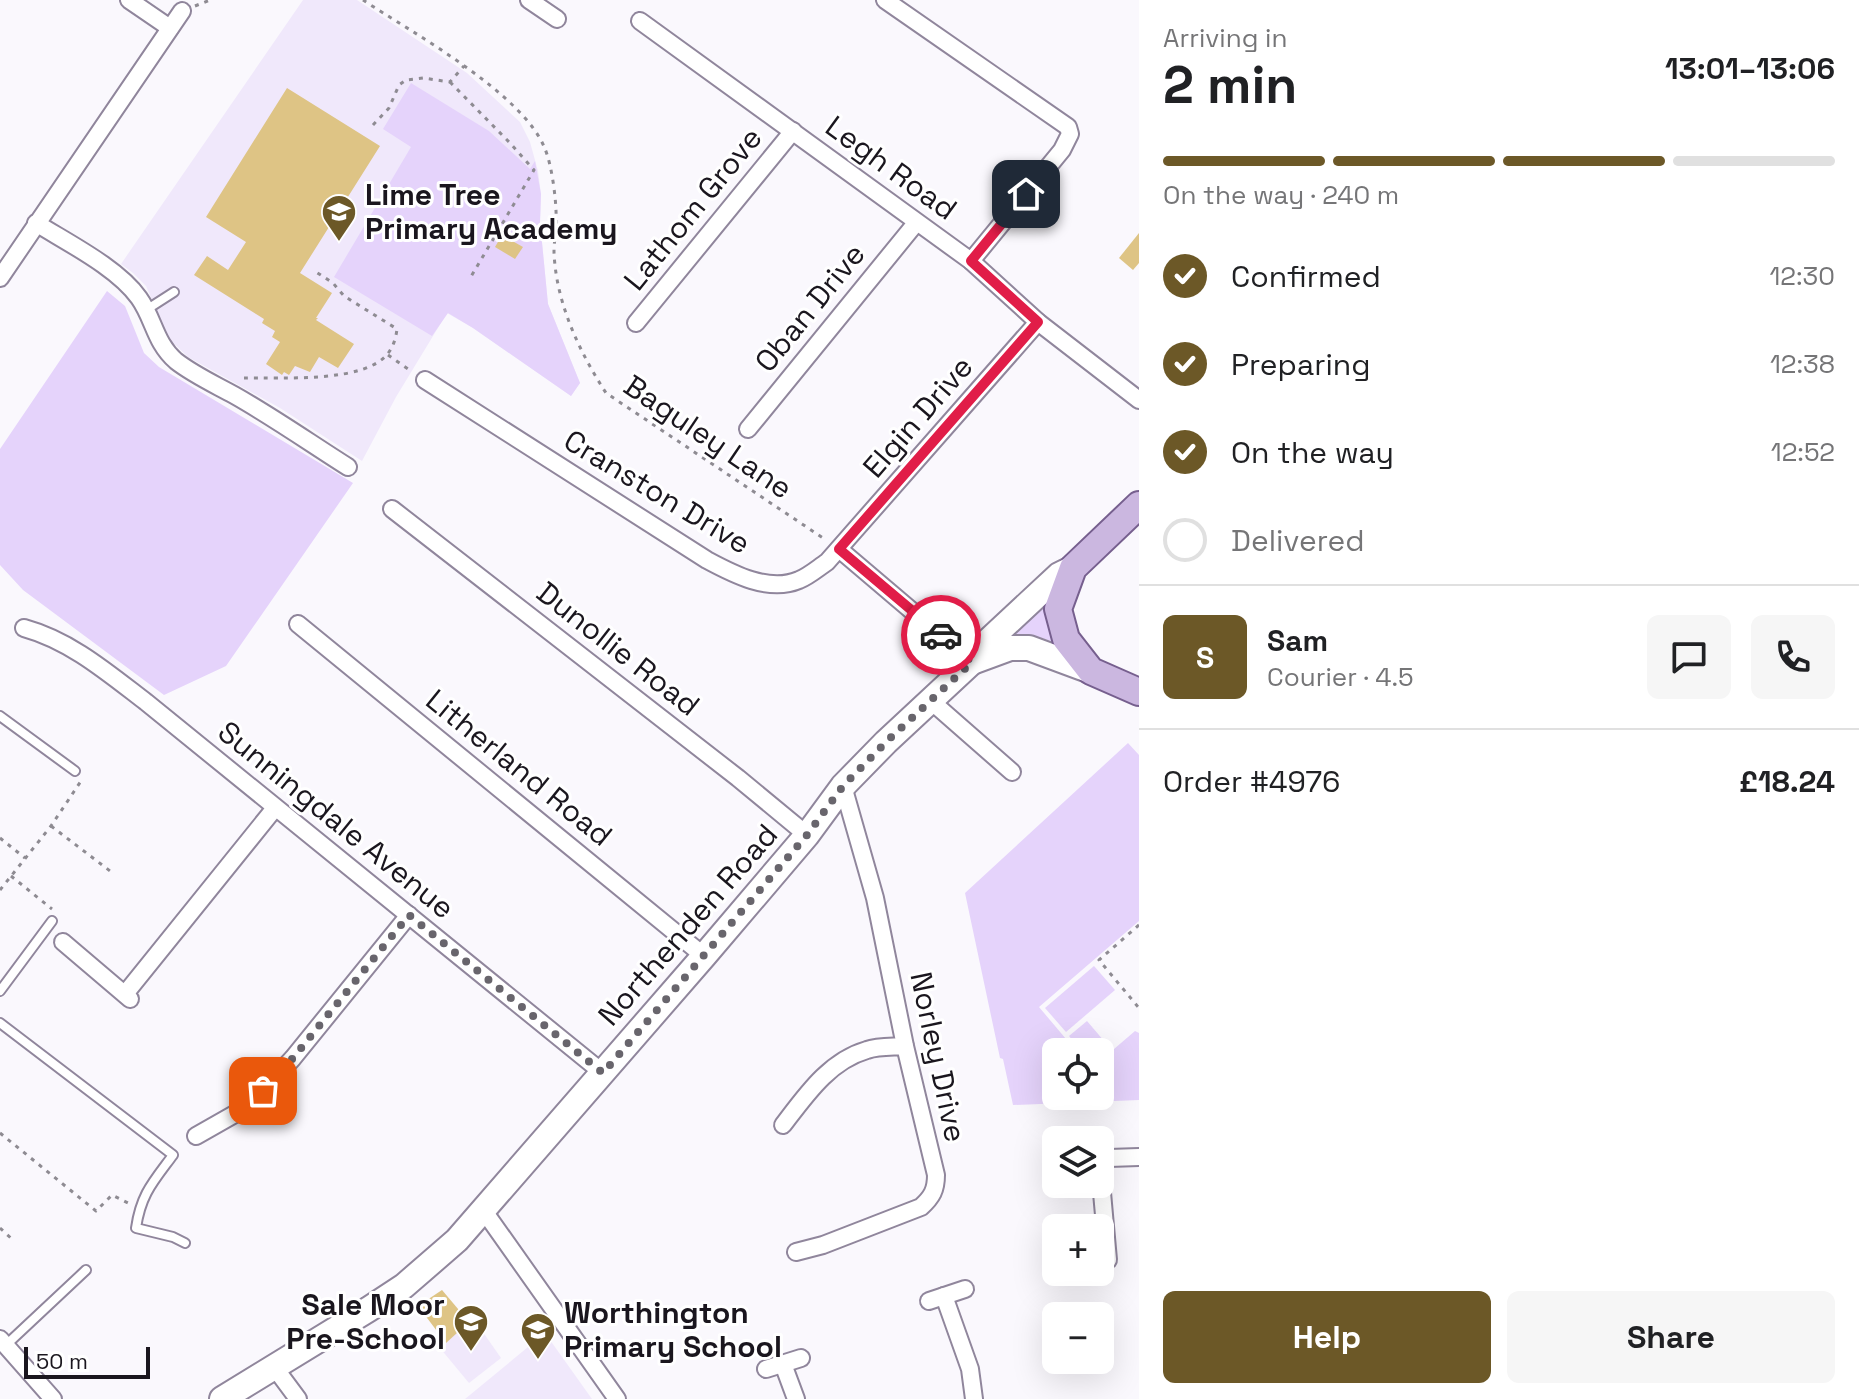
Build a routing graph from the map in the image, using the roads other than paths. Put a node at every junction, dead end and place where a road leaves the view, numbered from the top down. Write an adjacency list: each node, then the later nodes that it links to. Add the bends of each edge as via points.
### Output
1 (129, 0): 7 (street)
2 (529, 0): 5 (street)
3 (885, 0): 11 (street, via 1068,127 1062,150)
4 (182, 11): 7 (street)
5 (557, 19)
6 (640, 21): 8 (street, Legh Road)
7 (170, 28): 9 (street)
8 (793, 131): 10 (street, Legh Road); 16 (street, Lathom Grove)
9 (36, 223): 12 (street); 14 (street, via 115,273)
10 (916, 223): 11 (street, Legh Road); 19 (street, Oban Drive)
11 (971, 261): 15 (street, Legh Road)
12 (3, 266)
13 (174, 292): 14 (lane)
14 (146, 310): 20 (street, via 158,340 175,360)
15 (1038, 322): 18 (street, Legh Road); 23 (street, Elgin Drive)
16 (636, 323)
17 (425, 380): 23 (street, Cranston Drive, via 734,575 754,582 797,581)
18 (1139, 400)
19 (748, 429)
20 (348, 467)
21 (1139, 505): 24 (main road, Northenden Road)
22 (392, 509): 36 (street, Dunollie Road)
23 (839, 549): 27 (street)
24 (1073, 568): 27 (main road, Northenden Road, via 987,642); 28 (main road, via 1058,609 1066,639)
25 (298, 624): 40 (street, Litherland Road)
26 (24, 628): 35 (street, Sunningdale Avenue, via 99,666)
27 (972, 662): 28 (main road, Northenden Road, via 1010,648 1029,648); 30 (main road, Northenden Road)
28 (1091, 671): 29 (main road)
29 (1139, 692)
30 (931, 701): 33 (street); 34 (main road, Northenden Road)
31 (0, 716): 32 (lane)
32 (75, 771)
33 (1012, 772)
34 (843, 786): 36 (main road, Northenden Road); 43 (street, Norley Drive, via 875,898)
35 (275, 808): 37 (street, Sunningdale Avenue); 39 (street, via 128,997)
36 (807, 835): 40 (main road, Northenden Road)
37 (409, 915): 44 (street, Sunningdale Avenue); 46 (street, via 263,1091)
38 (55, 917): 41 (lane)
39 (63, 942)
40 (704, 956): 44 (main road, Northenden Road)
41 (0, 991)
42 (0, 1023): 50 (lane, via 173,1155 148,1189 136,1228)
43 (905, 1046): 45 (street, via 869,1049 842,1060); 51 (street, Norley Drive, via 936,1189 921,1207)
44 (603, 1073): 49 (main road, Northenden Road)
45 (783, 1125)
46 (196, 1136)
47 (1139, 1157): 48 (street)
48 (1114, 1158)
49 (484, 1211): 57 (main road, Northenden Road, via 404,1286); 62 (street)
50 (185, 1243)
51 (796, 1252)
52 (86, 1270): 54 (lane)
53 (965, 1289): 64 (street, via 937,1299 970,1369)
54 (4, 1347): 59 (street)
55 (801, 1358): 56 (street)
56 (783, 1364): 58 (street); 63 (street)
57 (275, 1368): 60 (main road, Northenden Road); 61 (street)
58 (766, 1369)
59 (53, 1399)
60 (222, 1399)
61 (298, 1399)
62 (617, 1399)
63 (796, 1399)
64 (974, 1399)

